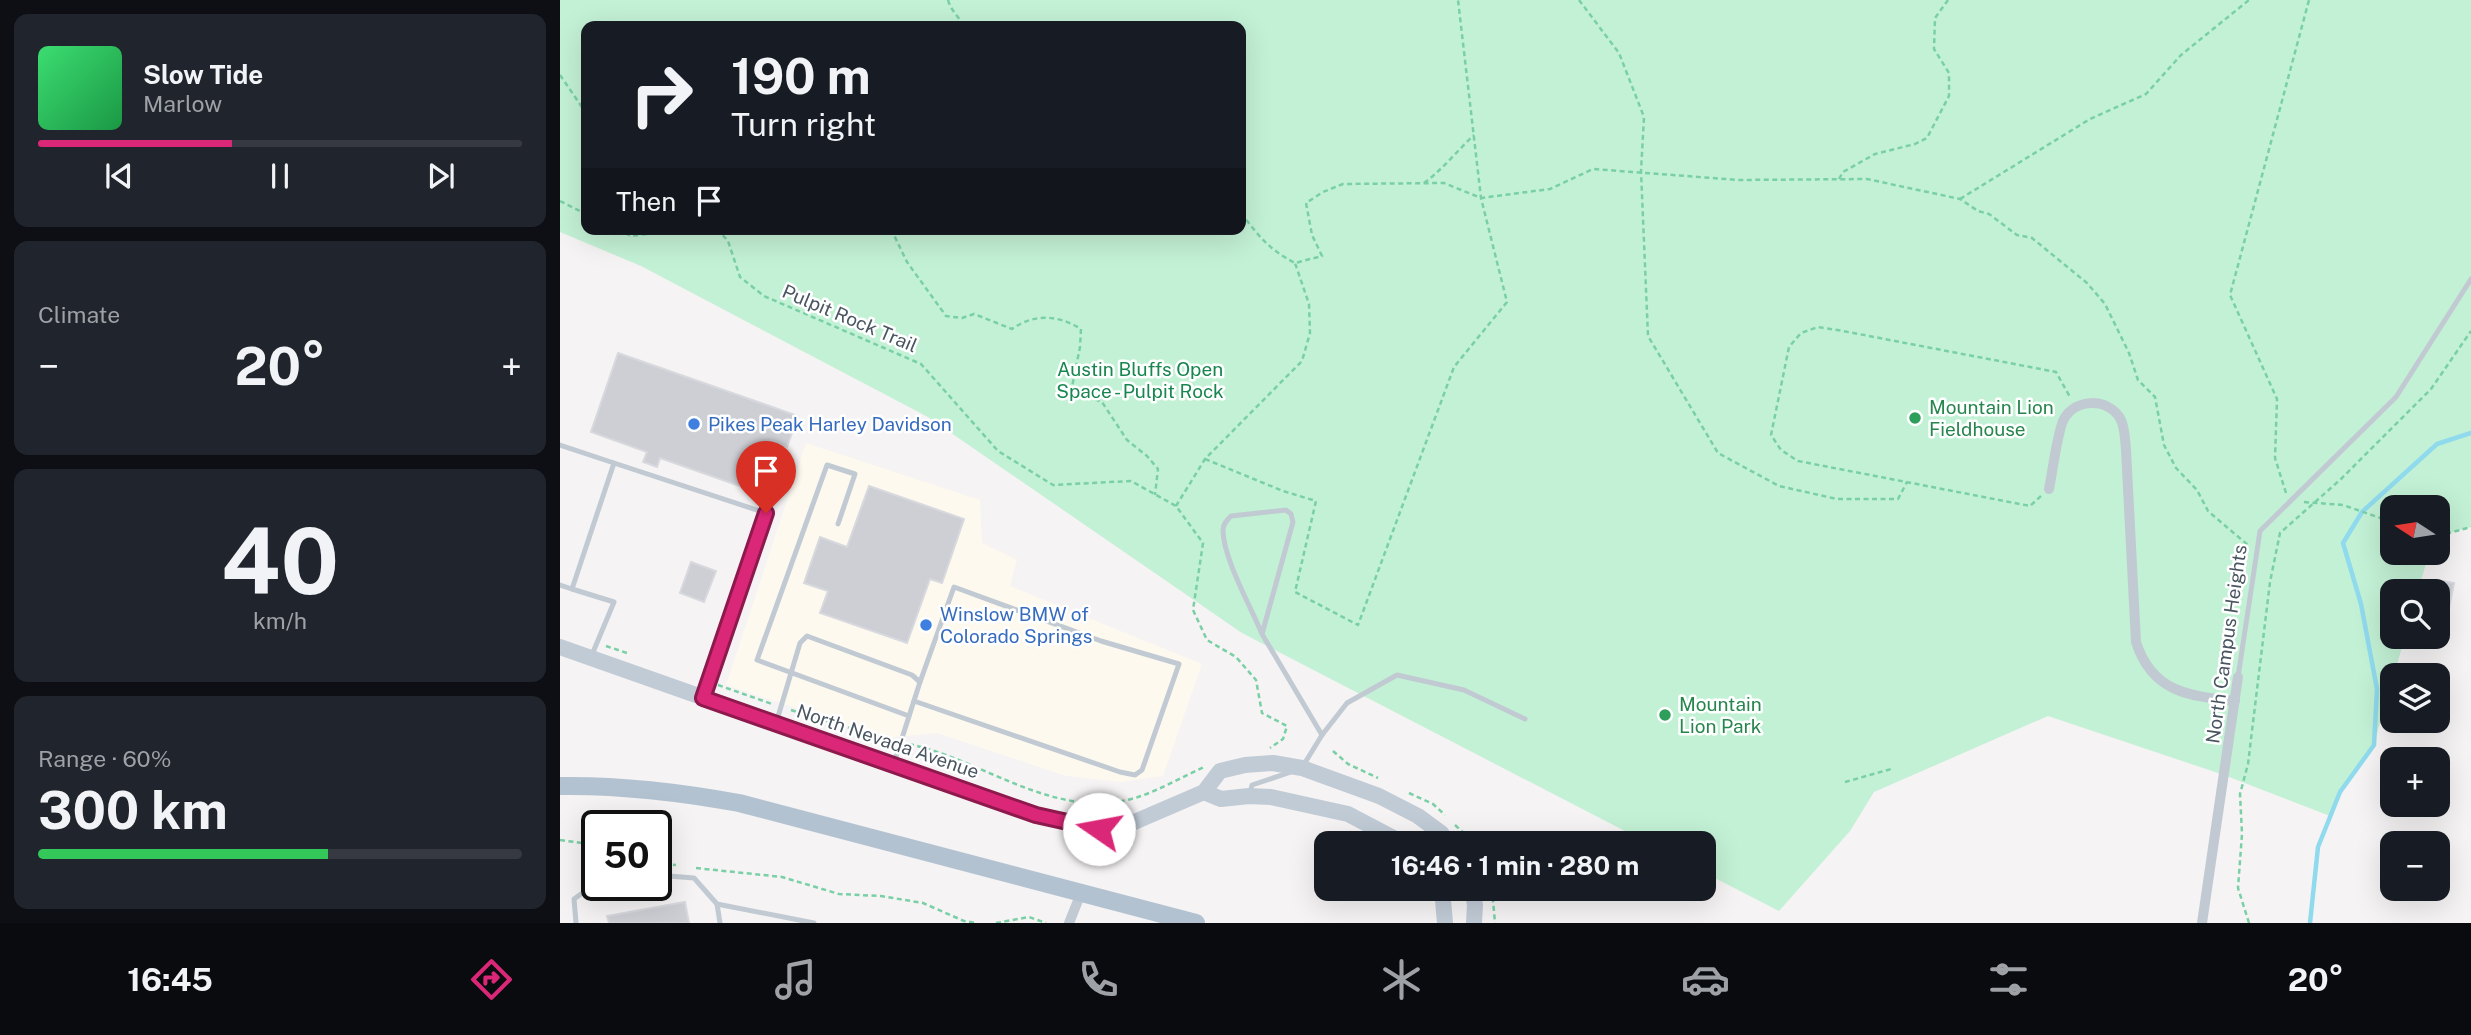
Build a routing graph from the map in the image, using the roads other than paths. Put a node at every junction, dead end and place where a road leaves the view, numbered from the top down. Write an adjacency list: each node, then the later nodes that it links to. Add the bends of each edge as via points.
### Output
1 (2471, 279): 12 (lane, North Campus Heights, via 2396,397 2260,531)
2 (560, 445): 3 (lane)
3 (614, 463): 7 (lane); 14 (lane, via 766,513)
4 (2049, 489): 16 (street, via 2063,419 2072,410 2103,403 2120,419 2126,450 2136,642 2147,668 2178,691)
5 (838, 524): 11 (lane, via 855,474 827,465 757,660)
6 (560, 585): 7 (lane)
7 (572, 589): 10 (lane, via 614,602)
8 (1262, 634): 8 (lane, via 1293,522 1286,510 1231,516 1224,522 1229,557); 20 (lane)
9 (560, 648): 10 (main road, North Nevada Avenue)
10 (590, 658): 14 (main road, North Nevada Avenue)
11 (791, 672): 13 (lane, via 800,643 807,636); 17 (lane); 19 (lane)
12 (2238, 677): 16 (street, North Campus Heights)
13 (920, 682): 15 (lane); 15 (lane, via 954,587 1179,664 1142,770 1135,775)
14 (705, 690): 19 (main road, North Nevada Avenue)
15 (914, 701): 17 (lane)
16 (2235, 701): 41 (street, North Campus Heights)
17 (909, 716): 21 (lane)
18 (1525, 719): 20 (lane, via 1464,690 1397,675 1347,703)
19 (776, 723): 21 (main road, North Nevada Avenue)
20 (1322, 735): 22 (lane)
21 (894, 765): 24 (main road, North Nevada Avenue, via 1036,815 1099,829 1132,823)
22 (1302, 768): 24 (main road, North Nevada Avenue, via 1273,762 1220,771); 25 (lane, via 1252,785); 27 (main road, North Nevada Avenue, via 1379,796)
23 (560, 786): 29 (main road, via 680,792 739,803)
24 (1204, 792): 25 (main road, via 1221,799)
25 (1249, 796): 26 (main road, via 1348,814)
26 (1380, 831)
27 (1438, 831)
28 (672, 876): 33 (lane, via 694,878)
29 (1081, 893): 37 (street); 38 (main road)
30 (581, 894): 34 (lane, via 574,899)
31 (1443, 901): 39 (main road)
32 (1474, 901): 40 (main road)
33 (717, 904): 35 (lane); 36 (lane)
34 (576, 923)
35 (720, 923)
36 (813, 923)
37 (1069, 923)
38 (1196, 923)
39 (1445, 923)
40 (1474, 923)
41 (2202, 923)

